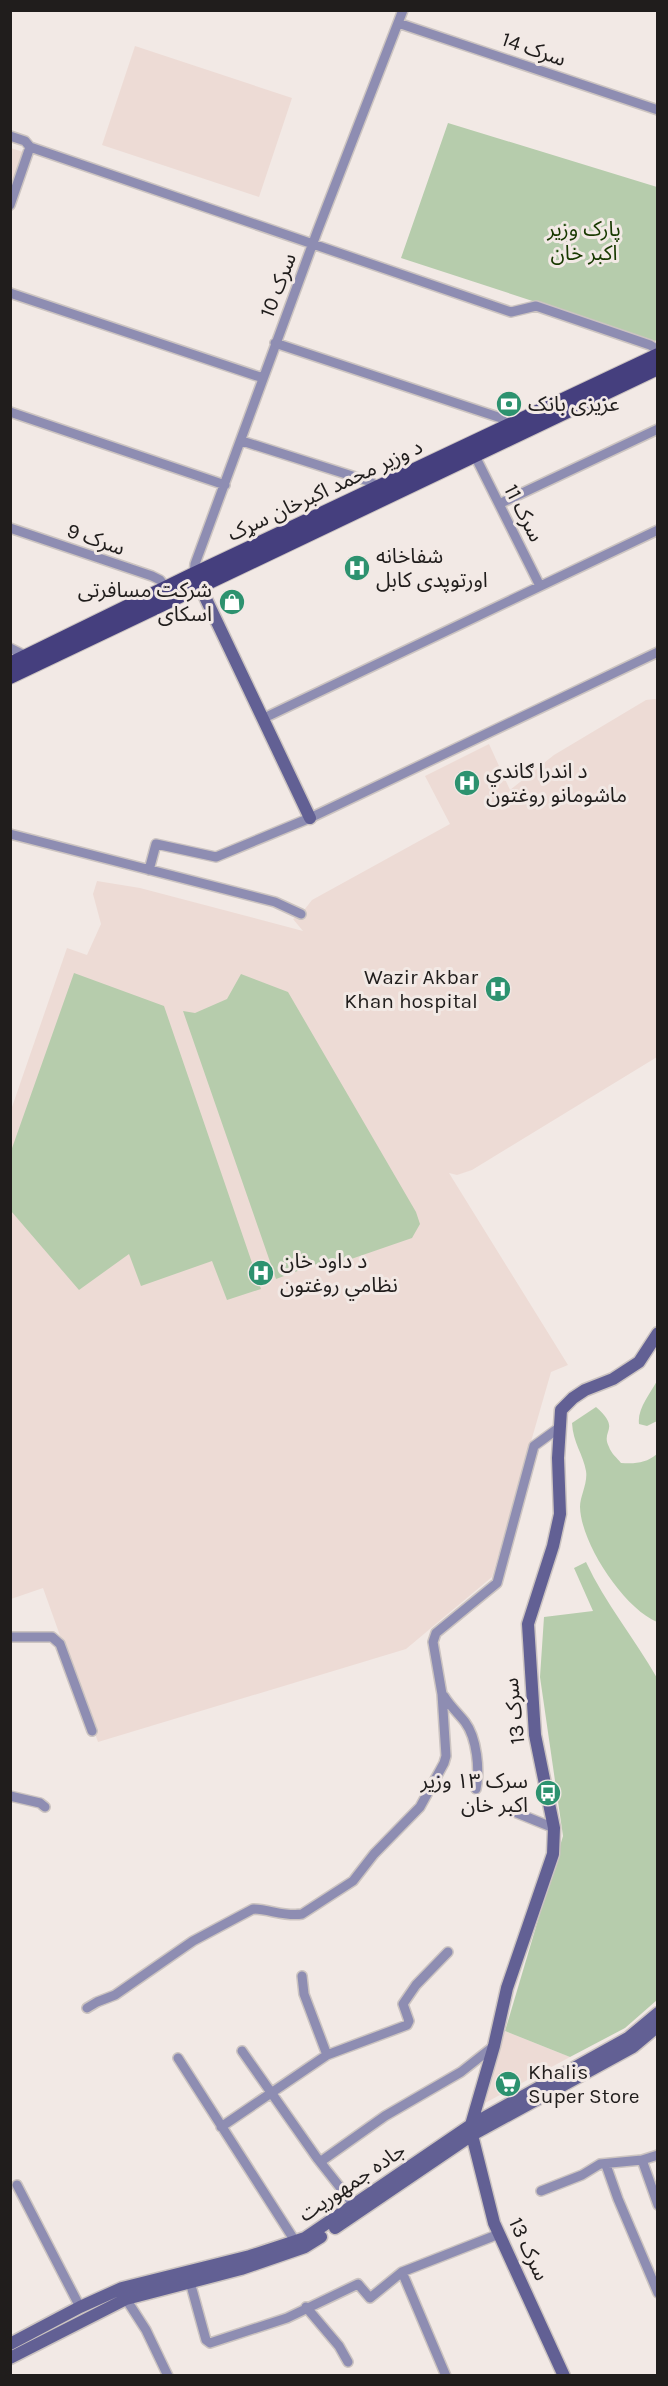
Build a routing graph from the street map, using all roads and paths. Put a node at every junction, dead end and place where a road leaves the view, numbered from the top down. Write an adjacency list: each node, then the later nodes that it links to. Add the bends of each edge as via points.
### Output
1 (403, 10): 2 (street, سرک 10)
2 (398, 23): 3 (street, سرک 14); 7 (street, سرک 10)
3 (657, 110)
4 (10, 136): 5 (street)
5 (30, 147): 6 (street); 7 (street)
6 (10, 205)
7 (313, 244): 9 (street, سرک 10); 10 (street, via 511,312 536,306)
8 (10, 293): 13 (street)
9 (275, 343): 13 (street, سرک 10); 16 (street, via 501,418)
10 (657, 350)
11 (657, 355): 16 (main road, د وزیر محمد اکبرخان سړک)
12 (657, 368): 16 (main road)
13 (263, 378): 17 (street, سرک 10)
14 (10, 412): 19 (street)
15 (657, 429): 21 (street)
16 (511, 432): 18 (main road); 20 (main road, د وزیر محمد اکبرخان سړک)
17 (242, 441): 19 (street, سرک 10); 20 (street, via 368,481)
18 (475, 456): 20 (main road); 21 (street, سرک 11)
19 (225, 485): 24 (street, سرک 10, via 195,564)
20 (384, 492): 24 (main road, د وزیر محمد اکبرخان سړک)
21 (499, 504): 25 (street, سرک 11)
22 (10, 528): 26 (street, سرک 9, via 152,576)
23 (657, 530): 25 (street)
24 (198, 580): 26 (main road, د وزیر محمد اکبرخان سړک); 32 (street)
25 (540, 586): 32 (street)
26 (170, 594): 29 (main road, د وزیر محمد اکبرخان سړک)
27 (10, 648): 29 (street)
28 (657, 652): 33 (street)
29 (31, 661): 30 (main road, د وزیر محمد اکبرخان سړک); 31 (main road, د وزیر محمد اکبرخان سړک)
30 (10, 664)
31 (10, 677)
32 (262, 719): 33 (street)
33 (310, 818): 35 (street, via 216,857 156,844)
34 (10, 834): 35 (street)
35 (149, 870): 36 (street, via 275,902)
36 (301, 914)
37 (657, 1333): 38 (street, سرک 13, via 630,1369 573,1398 561,1410)
38 (560, 1427): 40 (street, via 534,1446 497,1583 436,1633 434,1655); 46 (street, سرک 13, via 560,1514 528,1624 535,1735)
39 (10, 1637): 41 (street, via 57,1639)
40 (442, 1694): 42 (street, via 469,1730 478,1760); 49 (street, via 444,1763 420,1807 353,1881 302,1914 253,1909 193,1941 115,1995)
41 (92, 1731)
42 (476, 1789)
43 (10, 1796): 44 (street)
44 (45, 1807)
45 (512, 1811): 46 (street)
46 (554, 1828): 52 (street, سرک 13, via 553,1854 507,1988)
47 (448, 1952): 54 (street, via 416,1984 403,2004 407,2025)
48 (302, 1976): 54 (street, via 304,1994)
49 (87, 2008)
50 (657, 2013): 58 (street, جاده جمهوریت, via 628,2038)
51 (657, 2026): 58 (street, جاده جمهوریت, via 633,2047)
52 (494, 2046): 58 (street, سرک 13); 61 (street, via 461,2072 385,2116)
53 (242, 2051): 56 (street)
54 (327, 2055): 56 (street)
55 (178, 2058): 57 (street)
56 (271, 2092): 57 (street); 61 (street)
57 (221, 2127): 68 (street)
58 (471, 2130): 66 (street, جاده جمهوریت); 67 (street, سرک 13)
59 (657, 2155): 60 (street)
60 (642, 2160): 62 (street); 65 (street)
61 (320, 2162): 66 (street)
62 (606, 2165): 64 (street, via 600,2164); 71 (street)
63 (17, 2186): 73 (street)
64 (541, 2191)
65 (657, 2205)
66 (357, 2207): 68 (street, جاده جمهوریت); 70 (street, جاده جمهوریت, via 305,2247)
67 (498, 2234): 69 (street); 80 (street, سرک 13)
68 (295, 2241): 73 (street, جاده جمهوریت, via 122,2288)
69 (402, 2272): 74 (street, via 370,2298 358,2284); 79 (street)
70 (190, 2282): 72 (street, جاده جمهوریت); 74 (street, via 210,2343 287,2318)
71 (657, 2293)
72 (126, 2299): 76 (street, جاده جمهوریت); 78 (street)
73 (80, 2307): 75 (street, جاده جمهوریت)
74 (306, 2307): 77 (street)
75 (10, 2344)
76 (10, 2358)
77 (348, 2362)
78 (168, 2376)
79 (446, 2376)
80 (564, 2376)

